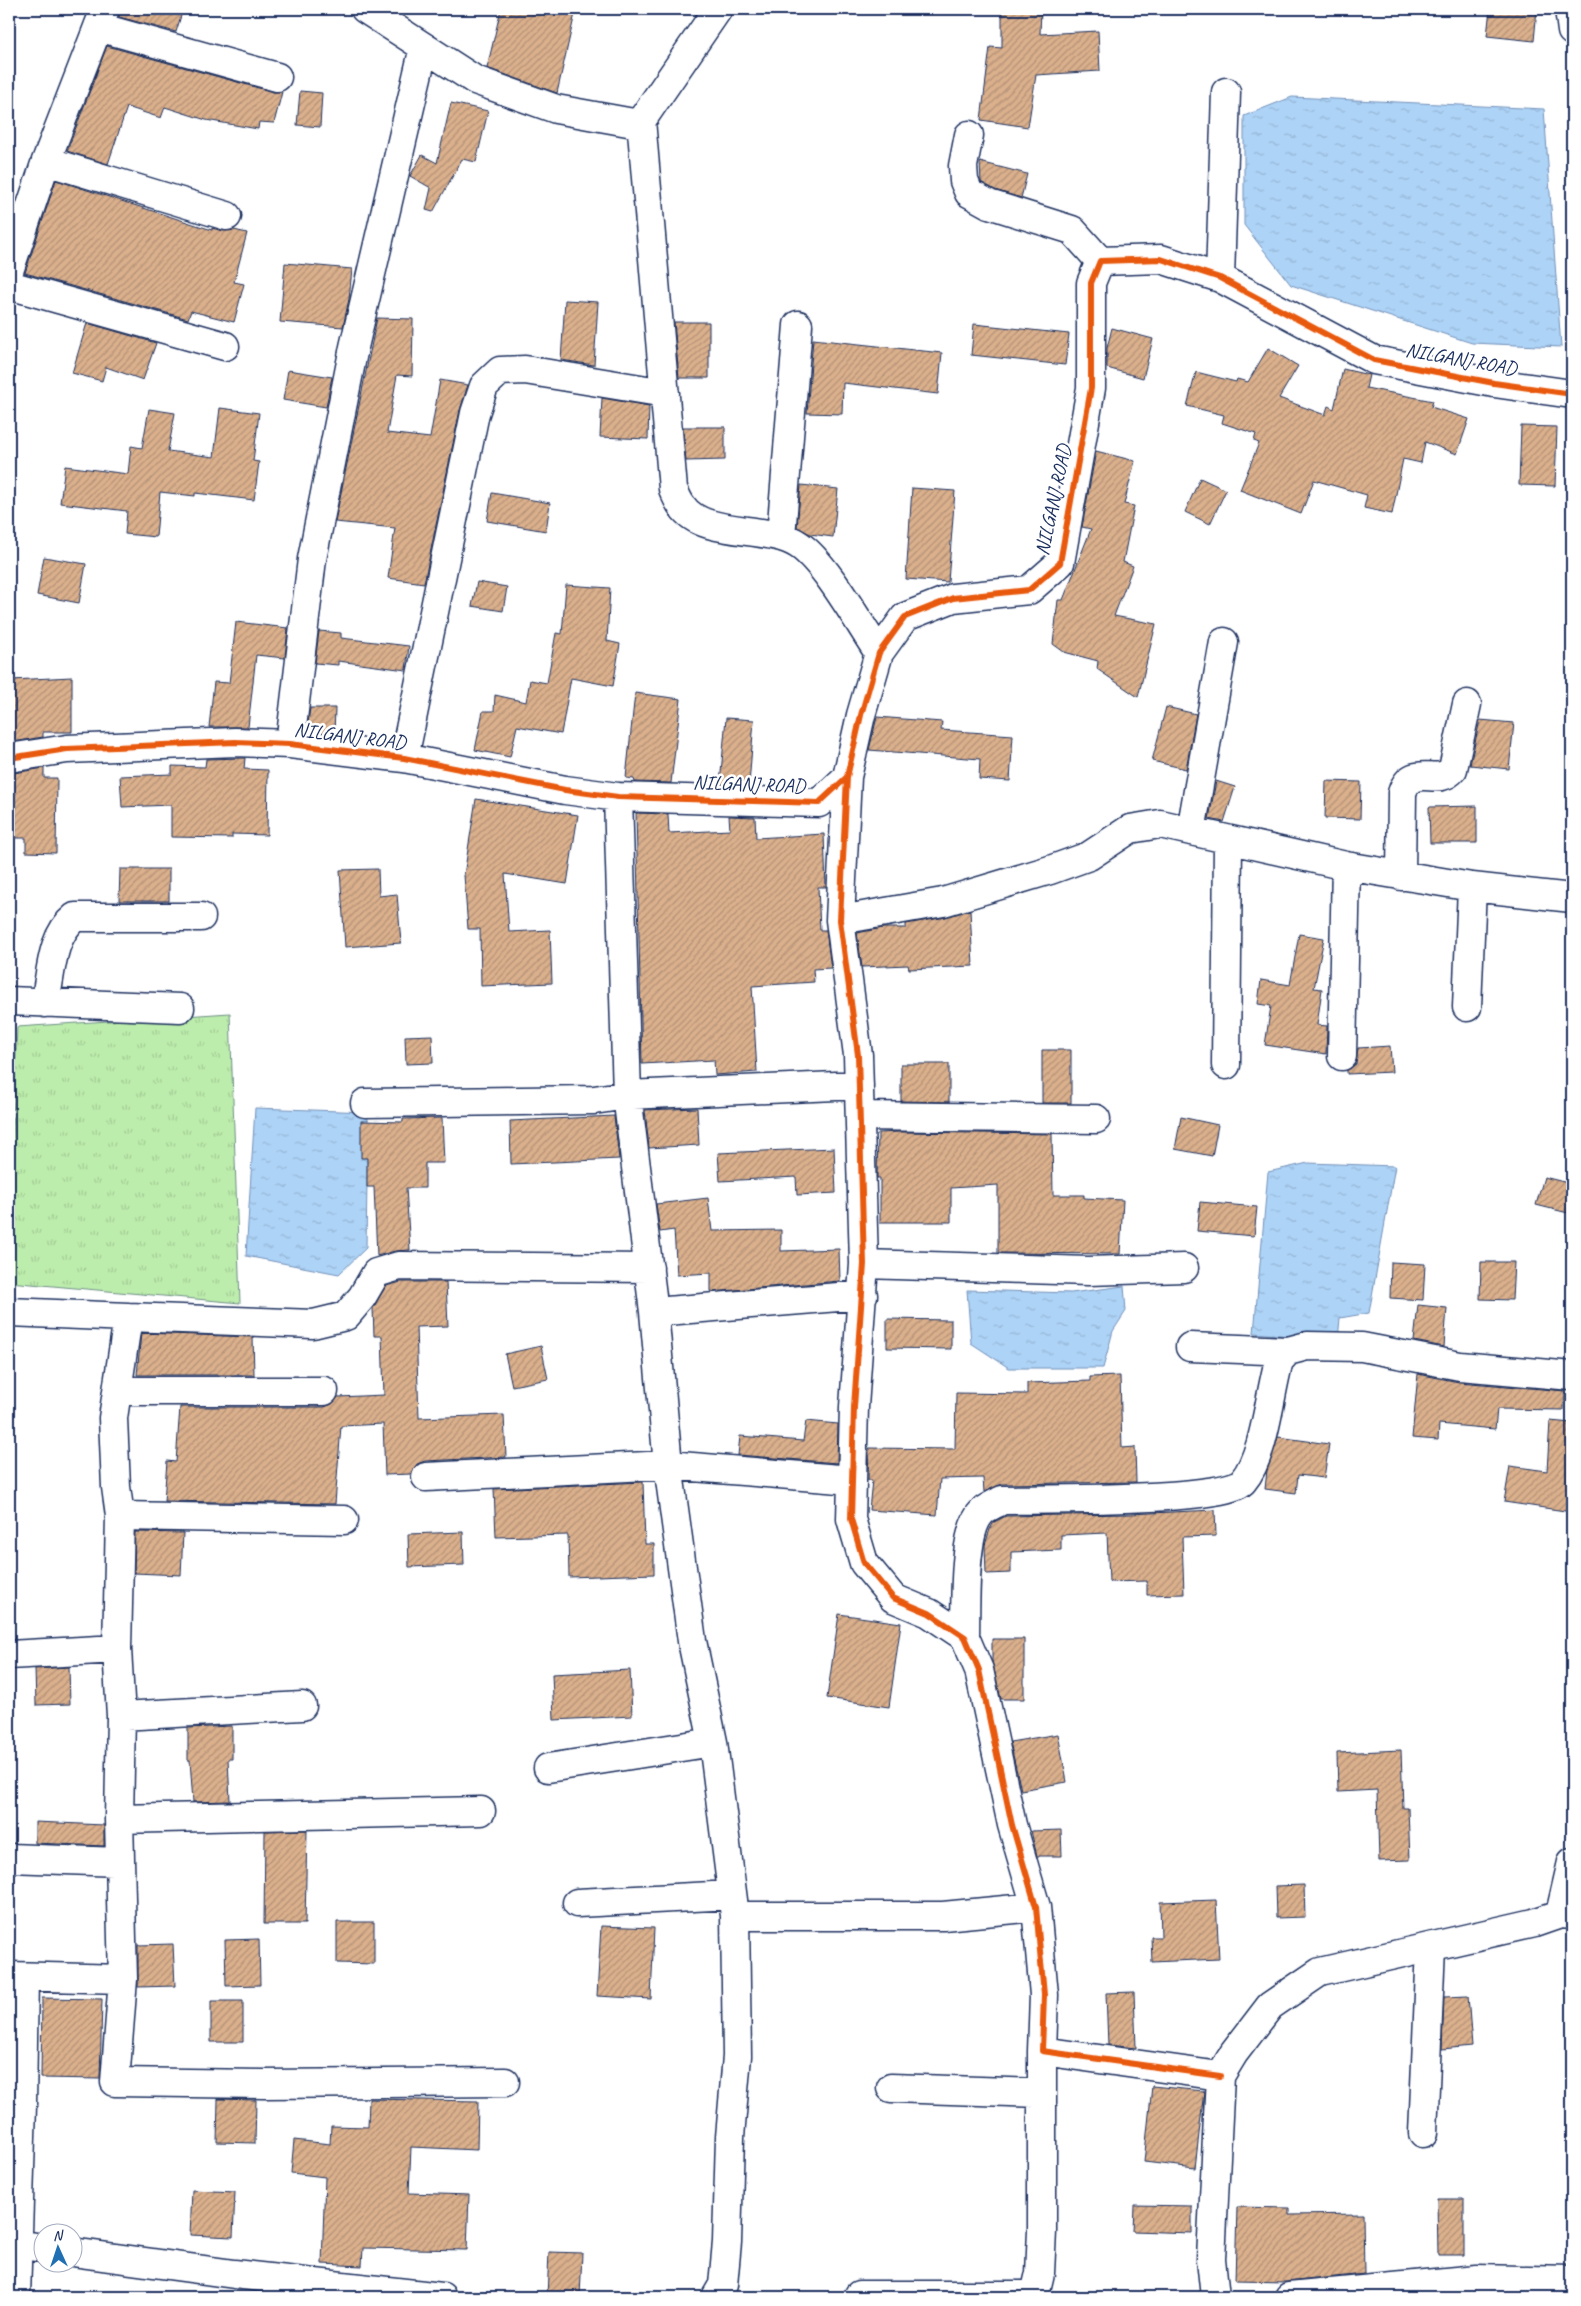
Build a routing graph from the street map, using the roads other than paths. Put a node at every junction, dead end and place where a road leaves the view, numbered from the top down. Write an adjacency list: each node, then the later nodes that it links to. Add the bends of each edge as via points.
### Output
1 (365, 9): 6 (street)
2 (718, 9): 9 (street)
3 (1569, 9): 5 (street)
4 (101, 18): 7 (street); 11 (street)
5 (1572, 31)
6 (424, 47): 9 (street, via 475,80 556,109 639,124); 25 (street, via 354,347 312,559)
7 (277, 77)
8 (1226, 92): 15 (street)
9 (642, 120): 19 (street)
10 (969, 135): 13 (street, via 963,166 969,193 989,204 1072,230)
11 (46, 160): 12 (street); 14 (street)
12 (227, 216)
13 (1100, 261): 15 (street, NILGANJ ROAD, via 1161,259); 23 (street, NILGANJ ROAD, via 1091,283 1091,388 1060,563 1029,590 953,598 905,617)
14 (9, 272)
15 (1220, 278): 20 (street, NILGANJ ROAD, via 1374,360)
16 (9, 285): 18 (street)
17 (798, 325): 21 (street)
18 (225, 346)
19 (665, 393): 21 (street, via 673,489 682,507 694,518 712,524); 27 (street, via 525,370 500,371 484,386 475,413)
20 (1572, 394)
21 (781, 536): 23 (street, via 800,545 818,563)
22 (1224, 642): 30 (street)
23 (879, 653): 28 (street, NILGANJ ROAD)
24 (1467, 704): 33 (street, via 1450,772 1412,777 1406,782 1402,793)
25 (290, 744): 26 (street, NILGANJ ROAD, via 235,742 67,749); 27 (street, NILGANJ ROAD)
26 (9, 758)
27 (404, 758): 29 (street, NILGANJ ROAD, via 565,790)
28 (847, 777): 29 (street, NILGANJ ROAD, via 819,803); 37 (street)
29 (618, 797): 45 (street)
30 (1191, 831): 31 (street); 37 (street, via 1160,824 1130,829 1089,856 1050,870 943,902)
31 (1228, 840): 32 (street); 43 (street)
32 (1346, 866): 33 (street); 42 (street)
33 (1401, 876): 34 (street)
34 (1472, 887): 35 (street); 40 (street)
35 (1572, 898)
36 (201, 917): 39 (street, via 75,917 64,926 55,950)
37 (840, 920): 44 (street)
38 (9, 1001): 39 (street)
39 (45, 1003): 41 (street)
40 (1467, 1007)
41 (180, 1008)
42 (1342, 1056)
43 (1226, 1066)
44 (859, 1085): 45 (street); 47 (street)
45 (628, 1095): 46 (street, via 594,1100); 50 (street)
46 (365, 1103)
47 (861, 1116): 48 (street); 49 (street)
48 (1096, 1118)
49 (864, 1264): 51 (street, via 1088,1271); 52 (street)
50 (649, 1268): 54 (street); 55 (street, via 399,1266 376,1273 346,1316 313,1324)
51 (1184, 1268)
52 (862, 1296): 54 (street); 63 (street)
53 (9, 1312): 55 (street)
54 (654, 1312): 61 (street)
55 (128, 1317): 59 (street)
56 (1190, 1347): 57 (street)
57 (1288, 1351): 58 (street, via 1307,1346 1362,1347 1460,1366); 66 (street, via 1279,1362 1257,1459 1243,1483 1229,1490 1192,1495 1002,1500 982,1512 970,1531)
58 (1572, 1376)
59 (118, 1391): 60 (street); 64 (street, via 113,1418)
60 (324, 1392)
61 (668, 1465): 62 (street); 63 (street); 71 (street, via 692,1642)
62 (426, 1477)
63 (852, 1480): 66 (street, via 851,1518 864,1563 893,1598 929,1613)
64 (120, 1516): 65 (street); 67 (street)
65 (344, 1520)
66 (965, 1637): 80 (street, via 979,1670 1012,1825)
67 (118, 1649): 68 (street); 70 (street)
68 (9, 1655)
69 (302, 1706): 70 (street)
70 (121, 1716): 74 (street)
71 (713, 1742): 72 (street); 79 (street)
72 (548, 1768)
73 (481, 1812): 74 (street)
74 (119, 1818): 76 (street)
75 (9, 1858): 76 (street)
76 (120, 1862): 84 (street)
77 (1572, 1862): 81 (street)
78 (577, 1903): 79 (street)
79 (733, 1905): 80 (street, via 943,1916); 98 (street, via 737,2056 730,2137 727,2242 723,2285)
80 (1036, 1908): 85 (street, via 1044,1995)
81 (1566, 1914): 82 (street)
82 (1431, 1947): 86 (street, via 1320,1972 1270,2006); 90 (street)
83 (16, 1977): 84 (street); 91 (street)
84 (123, 1979): 87 (street, via 115,2082)
85 (1042, 2051): 86 (street); 89 (street)
86 (1220, 2076): 99 (street, via 1211,2259)
87 (505, 2082)
88 (891, 2088): 89 (street)
89 (1042, 2093): 95 (street, via 1042,2231 1036,2290 1025,2295)
90 (1423, 2133)
91 (30, 2246): 96 (street)
92 (82, 2254): 94 (street)
93 (1572, 2281): 100 (street, via 1476,2279)
94 (234, 2286): 97 (street)
95 (859, 2295)
96 (16, 2297)
97 (442, 2297)
98 (716, 2297)
99 (1215, 2297)
100 (1290, 2297)

